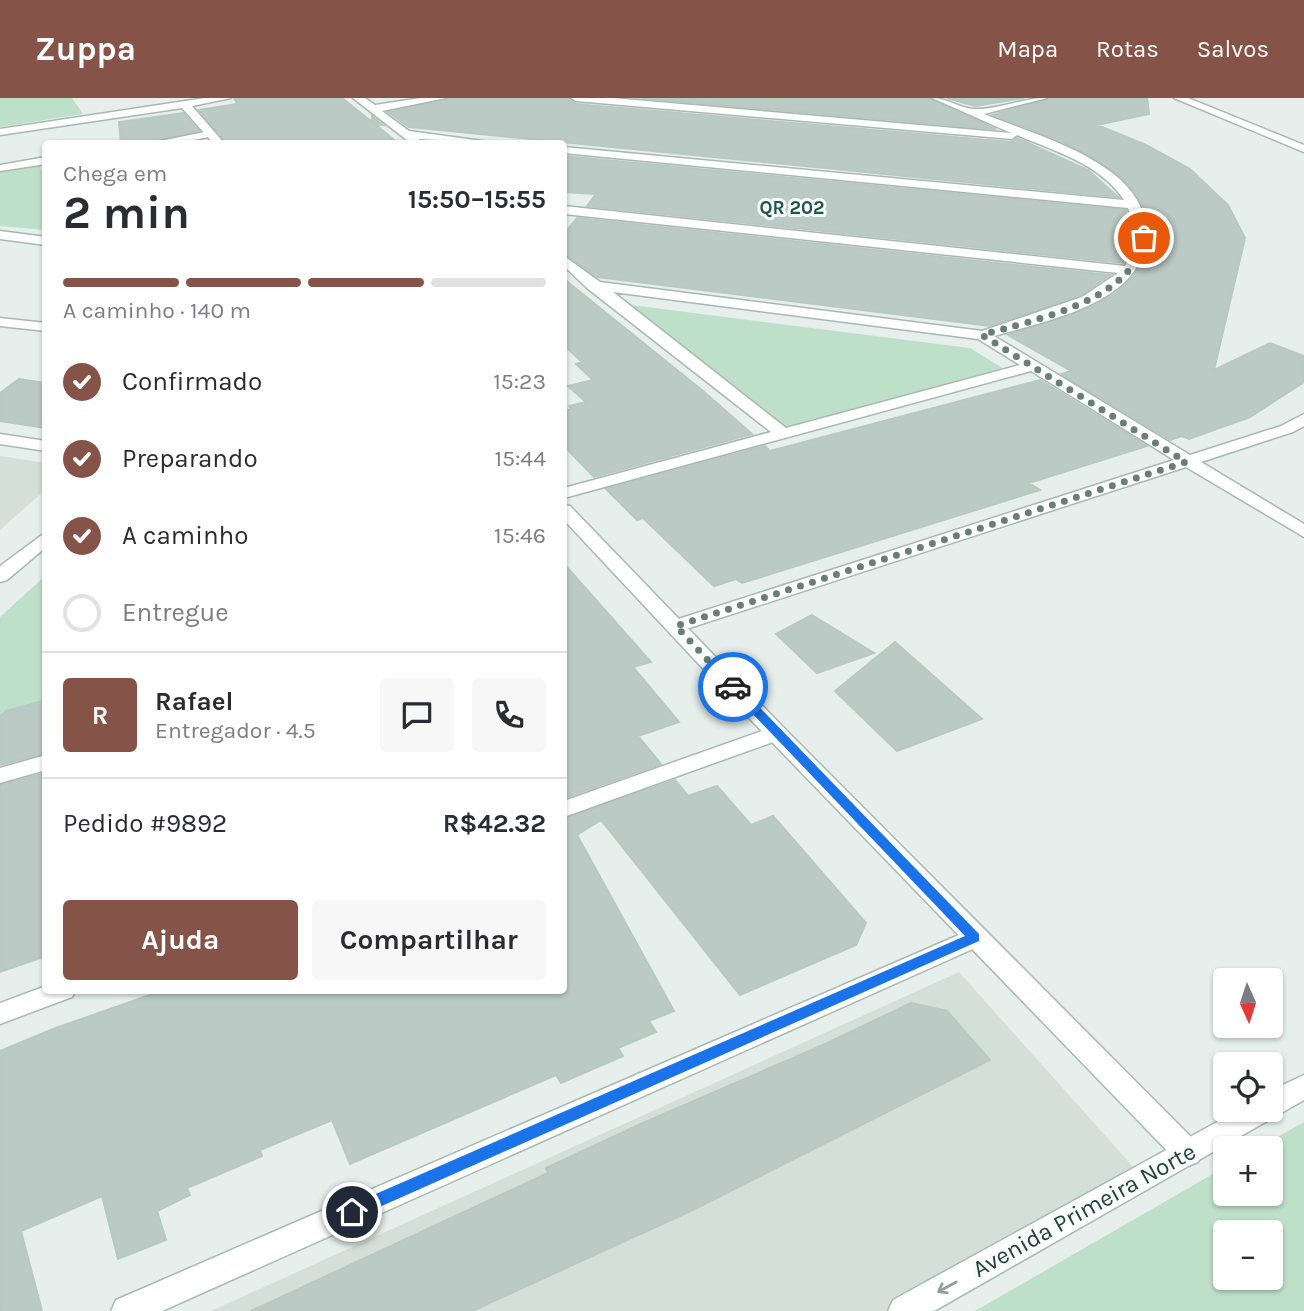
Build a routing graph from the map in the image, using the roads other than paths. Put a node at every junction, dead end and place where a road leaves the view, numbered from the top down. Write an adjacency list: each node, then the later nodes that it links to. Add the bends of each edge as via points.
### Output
1 (226, 98): 8 (street)
2 (358, 98): 9 (street)
3 (441, 98): 9 (street)
4 (576, 98): 14 (street)
5 (937, 98): 10 (street)
6 (1042, 98): 10 (street)
7 (1179, 98): 19 (street)
8 (184, 104): 11 (street); 12 (street)
9 (372, 108): 13 (street)
10 (972, 113): 14 (street)
11 (0, 132)
12 (210, 134): 15 (street); 16 (street)
13 (407, 134): 17 (street); 18 (street)
14 (1035, 138): 23 (street, via 1099,169)
15 (174, 140)
16 (216, 140)
17 (414, 140)
18 (463, 140)
19 (1304, 149)
20 (567, 150): 23 (street)
21 (42, 161): 22 (street)
22 (0, 168)
23 (1135, 205): 28 (street, via 1144,238 1141,255)
24 (567, 210): 28 (street)
25 (0, 235): 26 (street)
26 (42, 240)
27 (567, 263): 29 (street)
28 (1127, 270): 32 (street, via 1109,289 1075,307)
29 (592, 285): 32 (street); 35 (street)
30 (0, 322): 31 (street)
31 (42, 327)
32 (982, 335): 33 (street)
33 (1033, 366): 35 (street); 38 (street)
34 (1304, 419): 38 (street, via 1287,429)
35 (784, 434): 39 (street)
36 (0, 439): 37 (street)
37 (42, 445)
38 (1186, 462): 41 (street); 44 (street)
39 (567, 492)
40 (567, 513): 44 (street)
41 (1304, 532)
42 (42, 540): 43 (street)
43 (0, 576)
44 (676, 626): 45 (street)
45 (776, 733): 48 (street); 49 (street)
46 (42, 763): 47 (street)
47 (0, 776)
48 (567, 808)
49 (975, 937): 55 (street); 56 (street)
50 (52, 994): 51 (street)
51 (0, 1014)
52 (1304, 1087): 53 (street)
53 (1283, 1098)
54 (1242, 1122): 55 (street, Avenida Primeira Norte)
55 (1188, 1153): 57 (street, Avenida Primeira Norte, one-way to 57)
56 (127, 1311)
57 (904, 1311)

